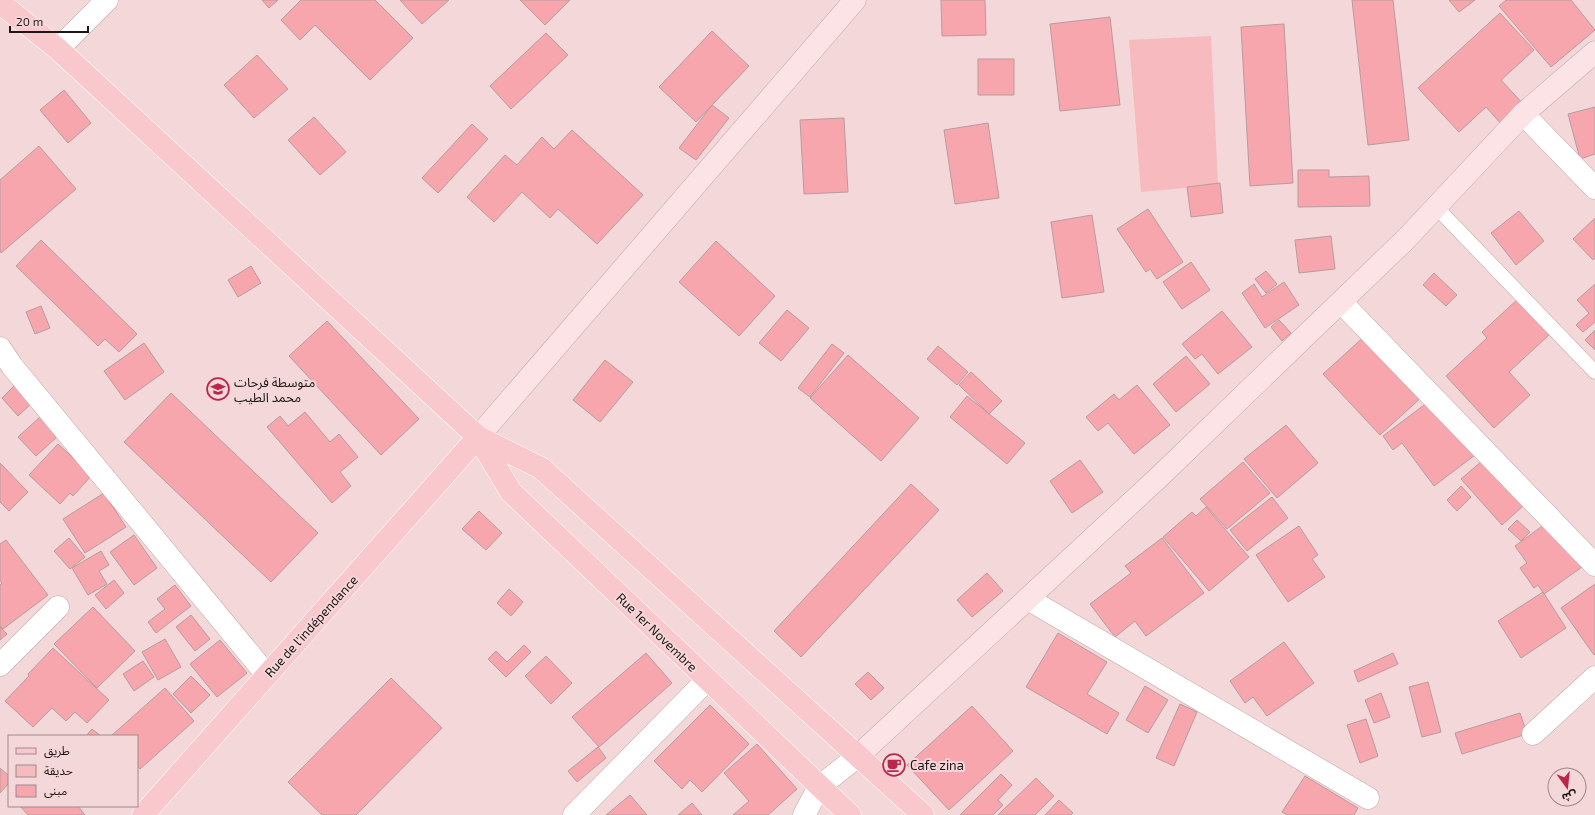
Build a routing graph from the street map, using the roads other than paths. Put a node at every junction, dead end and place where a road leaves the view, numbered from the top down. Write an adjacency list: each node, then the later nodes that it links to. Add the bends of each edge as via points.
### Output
1 (107, 0): 4 (street)
2 (855, 0): 12 (street)
3 (0, 3): 4 (main road)
4 (58, 49): 12 (main road)
5 (1594, 56): 6 (street)
6 (1523, 114): 7 (street); 8 (street)
7 (1595, 188)
8 (1436, 207): 9 (street); 11 (lane)
9 (1341, 302): 13 (street); 14 (street)
10 (4, 365): 17 (street)
11 (1595, 372)
12 (478, 438): 17 (main road, Rue de l'indépendance); 19 (main road, Rue 1er Novembre, via 512,492); 21 (main road, via 541,468)
13 (1595, 565)
14 (1028, 600): 21 (street); 23 (street)
15 (58, 607): 16 (street)
16 (0, 665)
17 (267, 675): 24 (main road, Rue de l'indépendance)
18 (1595, 678): 20 (street)
19 (708, 680): 22 (main road, Rue 1er Novembre); 25 (street)
20 (1533, 734)
21 (858, 756): 22 (street); 28 (main road)
22 (819, 787): 26 (street); 27 (main road, Rue 1er Novembre)
23 (1368, 798)
24 (143, 815)
25 (574, 815)
26 (804, 815)
27 (850, 815)
28 (923, 815)

